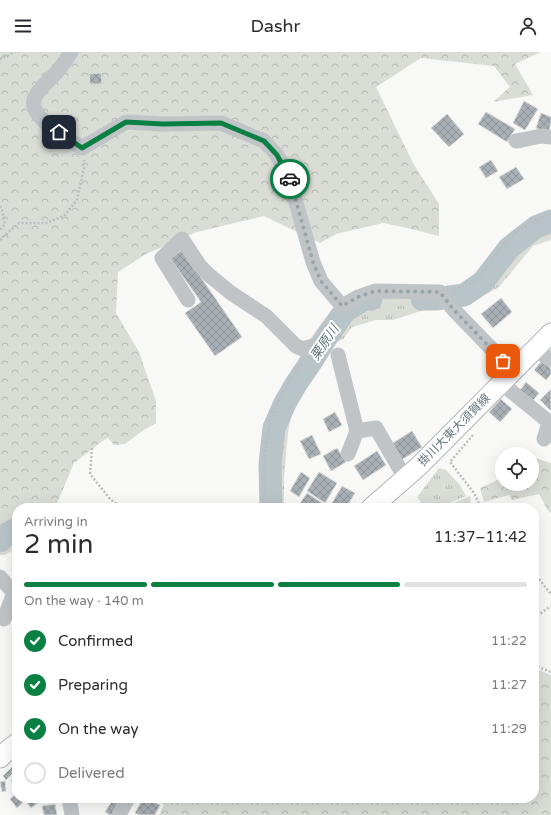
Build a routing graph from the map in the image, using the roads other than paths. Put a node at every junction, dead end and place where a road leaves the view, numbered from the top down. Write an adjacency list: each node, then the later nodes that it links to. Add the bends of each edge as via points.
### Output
1 (72, 52): 10 (street, via 34,99 34,108 40,118 52,128 82,148 126,122 221,123 264,141 277,155 289,178 313,262 321,281 342,306 375,291 441,293)
2 (551, 138): 3 (street, via 541,136)
3 (516, 141)
4 (188, 300): 6 (street, via 162,258 182,239 200,266 215,280 266,316 296,346 303,349)
5 (551, 332): 7 (main road, 掛川大東大須賀線)
6 (313, 346)
7 (535, 349): 9 (street); 10 (main road, 掛川大東大須賀線)
8 (338, 355): 11 (street)
9 (551, 360)
10 (507, 377): 12 (street, via 549,422); 14 (main road, 掛川大東大須賀線)
11 (357, 431): 13 (street); 14 (street, via 376,428)
12 (544, 439)
13 (348, 454)
14 (405, 478): 15 (main road, 掛川大東大須賀線)
15 (377, 503)
16 (0, 577): 17 (street)
17 (12, 591)
18 (12, 602): 19 (street)
19 (4, 619)
20 (12, 747): 21 (main road)
21 (0, 758)
22 (71, 803): 24 (street)
23 (125, 803): 25 (street)
24 (72, 815)
25 (119, 815)

